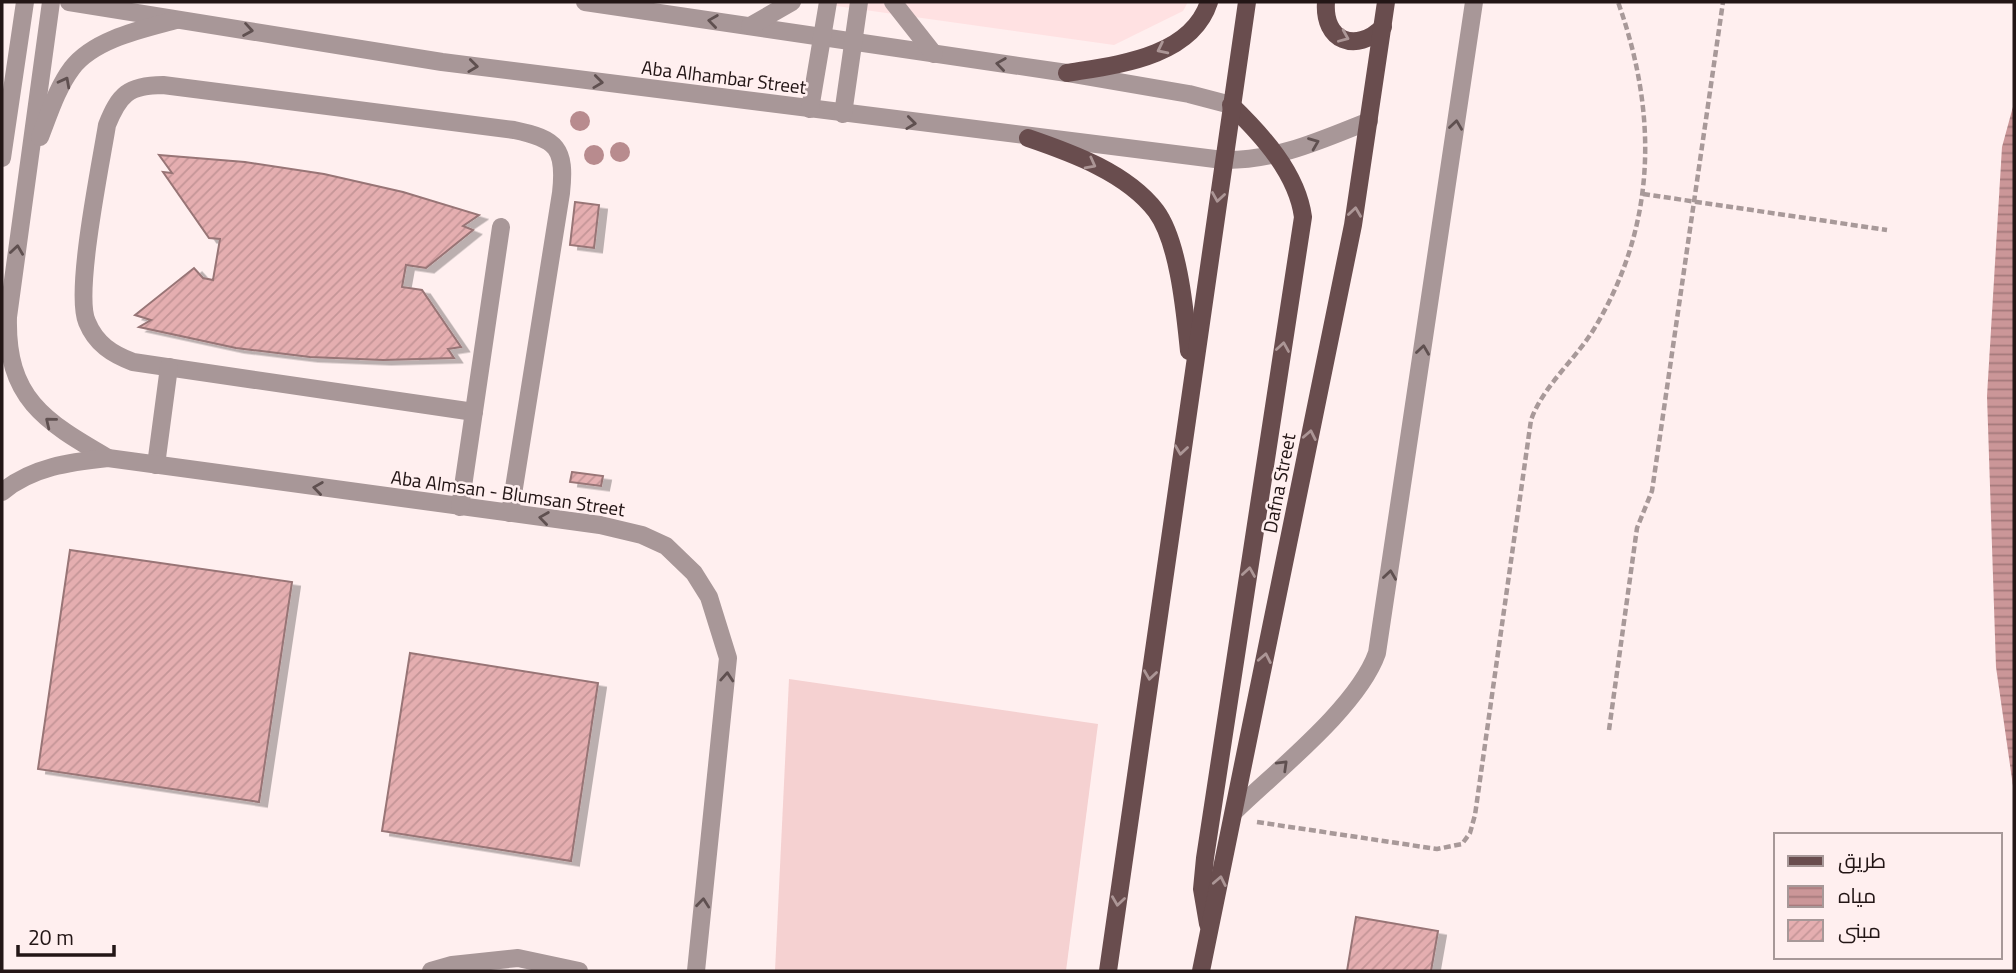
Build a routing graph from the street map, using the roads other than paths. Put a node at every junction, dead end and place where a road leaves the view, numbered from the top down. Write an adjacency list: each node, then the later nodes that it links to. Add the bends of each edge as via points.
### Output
1 (25, 2): 28 (street)
2 (51, 2): 30 (street, Aba Almsan - Blumsan Street)
3 (69, 2): 14 (street, Aba Alhambar Street)
4 (585, 2): 15 (street, one-way to 4)
5 (792, 2): 15 (street)
6 (828, 2): 17 (street)
7 (859, 2): 18 (street)
8 (893, 2): 19 (street)
9 (1209, 2): 20 (main road, one-way to 20, via 1194,26 1161,50 1127,63)
10 (1247, 2): 21 (main road)
11 (1326, 2): 16 (main road, one-way to 16, via 1326,20 1345,40 1360,42)
12 (1386, 2): 16 (main road, Dafna Street)
13 (1474, 2): 40 (street, one-way to 13, via 1349,700 1377,653)
14 (181, 18): 22 (street, Aba Alhambar Street, one-way to 22, via 442,62); 30 (street, one-way to 14, via 74,66 128,34)
15 (750, 26): 17 (street)
16 (1383, 27): 24 (main road, Dafna Street)
17 (822, 37): 18 (street); 22 (street)
18 (853, 42): 19 (street); 23 (street)
19 (934, 54): 20 (street, one-way to 19)
20 (1067, 73): 21 (street)
21 (1231, 105): 27 (main road); 29 (main road)
22 (810, 109): 23 (street, Aba Alhambar Street)
23 (843, 114): 25 (street, Aba Alhambar Street, one-way to 25)
24 (1369, 121): 27 (street, Aba Alhambar Street, one-way to 24); 40 (main road, Dafna Street, one-way to 24, via 1353,225)
25 (1028, 138): 29 (street, Aba Alhambar Street); 33 (main road, one-way to 33, via 1107,173 1140,194 1158,213 1177,271)
26 (2, 143): 28 (street)
27 (1275, 155): 29 (street, Aba Alhambar Street); 41 (main road, one-way to 27, via 1202,889 1205,858 1303,217 1299,195)
28 (2, 156)
29 (1223, 160): 33 (main road, one-way to 33)
30 (29, 167): 35 (street, Aba Almsan - Blumsan Street, one-way to 30, via 36,410 21,391 12,366 8,317)
31 (501, 227): 34 (street)
32 (169, 368): 34 (street); 36 (street); 39 (street, via 113,354 97,340 85,319 82,291 107,125 117,102 128,92 163,85 538,135 553,143 561,155 563,173)
33 (1191, 383): 45 (main road, one-way to 45)
34 (474, 412): 38 (street)
35 (108, 458): 36 (street, Aba Almsan - Blumsan Street); 37 (street, Aba Almsan - Blumsan Street, via 63,463 16,480)
36 (156, 465): 38 (street, Aba Almsan - Blumsan Street, one-way to 36)
37 (2, 492)
38 (460, 506): 39 (street, Aba Almsan - Blumsan Street)
39 (510, 513): 44 (street, Aba Almsan - Blumsan Street, one-way to 39, via 728,659 709,597 694,573 666,546 642,534)
40 (1233, 816): 41 (main road, Dafna Street, one-way to 40)
41 (1210, 930): 46 (main road, Dafna Street)
42 (431, 971): 43 (street, via 518,958)
43 (579, 971)
44 (696, 971)
45 (1108, 971)
46 (1201, 971)

